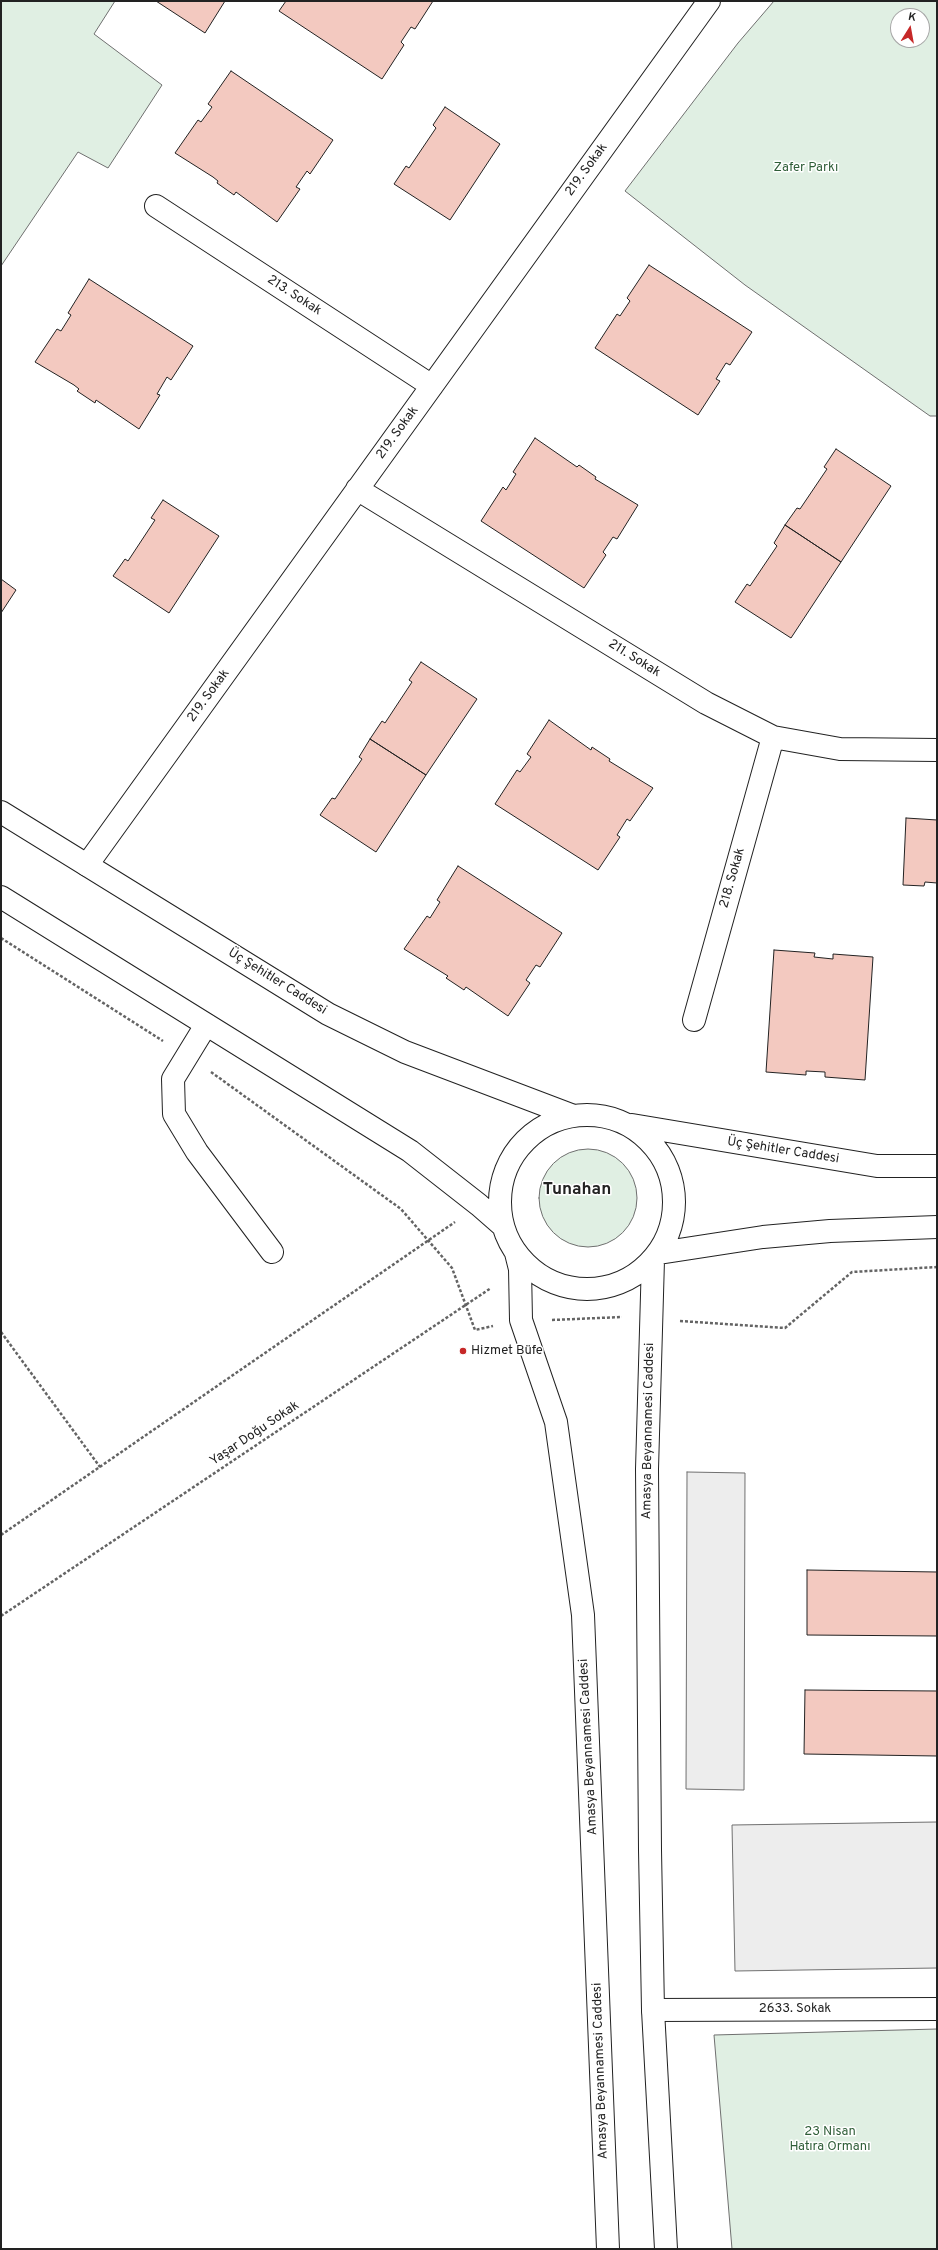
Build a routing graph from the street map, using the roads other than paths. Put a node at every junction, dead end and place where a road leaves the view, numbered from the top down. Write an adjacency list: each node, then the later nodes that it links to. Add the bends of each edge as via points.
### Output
1 (709, 1): 3 (main road, 219. Sokak)
2 (156, 206): 3 (main road, 213. Sokak)
3 (432, 386): 4 (main road, 219. Sokak)
4 (357, 489): 5 (main road, 211. Sokak, via 706,703); 8 (main road, 219. Sokak)
5 (773, 737): 6 (main road, 211. Sokak, via 840,749); 10 (main road, 218. Sokak)
6 (937, 750)
7 (1, 812): 8 (main road, Üç Şehitler Caddesi)
8 (87, 865): 12 (main road, Üç Şehitler Caddesi, via 328,1014 405,1052)
9 (1, 897): 11 (main road)
10 (694, 1020)
11 (206, 1025): 15 (main road, via 410,1151); 17 (main road, via 173,1079 174,1114 197,1152)
12 (571, 1115): 13 (main road, via 605,1116); 15 (main road, via 544,1126 521,1144 513,1156 506,1169 499,1197)
13 (631, 1125): 14 (main road, Üç Şehitler Caddesi, via 877,1166); 18 (main road, via 653,1144 669,1168 676,1198 672,1226)
14 (937, 1166)
15 (503, 1226): 19 (main road)
16 (937, 1226): 18 (main road, via 763,1237)
17 (272, 1252)
18 (656, 1256): 19 (main road, via 640,1272 615,1285 588,1290 561,1285); 21 (main road, Amasya Beyannamesi Caddesi, via 647,1469)
19 (518, 1261): 22 (main road, Amasya Beyannamesi Caddesi, via 521,1320 556,1422 583,1615)
20 (937, 2009): 21 (main road, 2633. Sokak)
21 (653, 2010): 23 (main road, Amasya Beyannamesi Caddesi)
22 (608, 2249)
23 (666, 2249)

